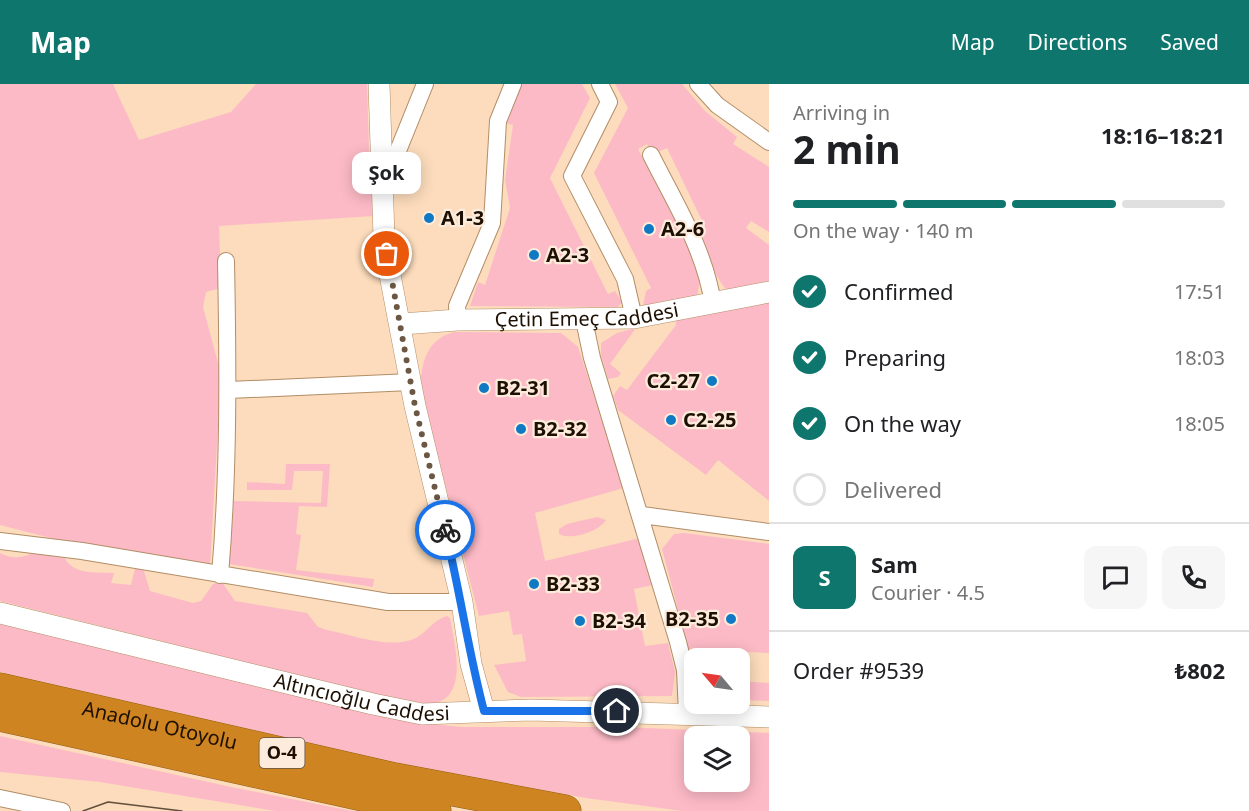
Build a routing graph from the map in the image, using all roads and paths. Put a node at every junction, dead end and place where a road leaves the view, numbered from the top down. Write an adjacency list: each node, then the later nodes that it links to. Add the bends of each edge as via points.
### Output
1 (379, 84): 7 (street)
2 (425, 84): 6 (street)
3 (513, 84): 15 (street, via 498,121 492,224 457,306)
4 (600, 84): 14 (street, via 609,102 572,176 626,279)
5 (698, 84): 8 (street, via 717,105)
6 (409, 122): 7 (street, via 397,132); 10 (street)
7 (380, 126): 10 (street)
8 (769, 142)
9 (651, 155): 13 (street, via 700,255)
10 (384, 186): 17 (street, via 384,237)
11 (226, 261): 19 (street)
12 (769, 292): 13 (street, Çetin Emeç Caddesi)
13 (713, 304): 14 (street, Çetin Emeç Caddesi)
14 (634, 318): 16 (street, Çetin Emeç Caddesi)
15 (458, 320): 16 (street, Çetin Emeç Caddesi); 17 (street, Çetin Emeç Caddesi)
16 (584, 320): 20 (street, via 592,358)
17 (401, 324): 18 (street)
18 (411, 382): 19 (street); 24 (street)
19 (229, 390): 23 (street)
20 (642, 515): 21 (street); 27 (street)
21 (769, 532)
22 (0, 541): 23 (street)
23 (220, 575): 24 (street, via 388,602)
24 (462, 602): 26 (street); 29 (street, via 470,618)
25 (0, 613): 30 (street, Altıncıoğlu Caddesi, via 373,704 422,714)
26 (471, 664): 29 (street); 30 (street, via 463,695)
27 (684, 676)
28 (0, 689): 38 (highway, Anadolu Otoyolu / O-4, via 395,779)
29 (491, 711): 30 (street, Altıncıoğlu Caddesi); 31 (street, Altıncıoğlu Caddesi)
30 (444, 713)
31 (684, 713)
32 (708, 714): 34 (street, Altıncıoğlu Caddesi)
33 (0, 715): 37 (highway, Anadolu Otoyolu / O-4)
34 (769, 717)
35 (0, 798): 36 (street)
36 (62, 811)
37 (435, 811)
38 (565, 811)

